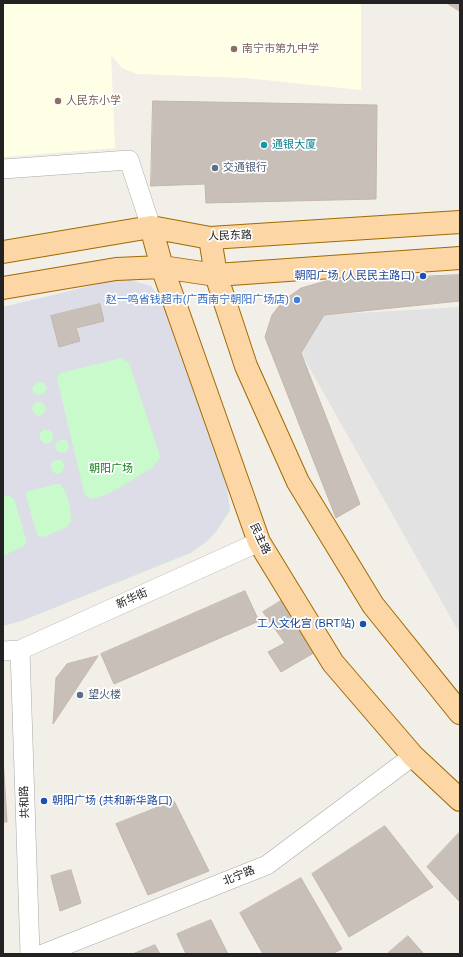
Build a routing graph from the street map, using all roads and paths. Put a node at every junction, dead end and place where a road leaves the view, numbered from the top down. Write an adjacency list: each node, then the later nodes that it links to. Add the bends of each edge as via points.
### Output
1 (3, 169): 3 (street, via 130,160)
2 (460, 222): 4 (main road, 人民东路)
3 (151, 227): 4 (main road, 人民东路); 5 (main road, 人民东路); 7 (main road, 民主路)
4 (210, 238): 8 (main road)
5 (3, 252)
6 (460, 258): 8 (main road)
7 (162, 267): 8 (main road); 9 (main road, via 116,269); 10 (main road, 民主路)
8 (216, 275): 12 (main road, via 246,366 298,482 373,605)
9 (3, 288)
10 (259, 542): 11 (street, 新华街); 13 (main road, 民主路, via 333,663)
11 (11, 650): 15 (street, 共和路)
12 (460, 713)
13 (413, 756): 14 (main road, 民主路); 16 (street, 北宁路, via 266,865)
14 (460, 800)
15 (30, 954)
16 (43, 954)

